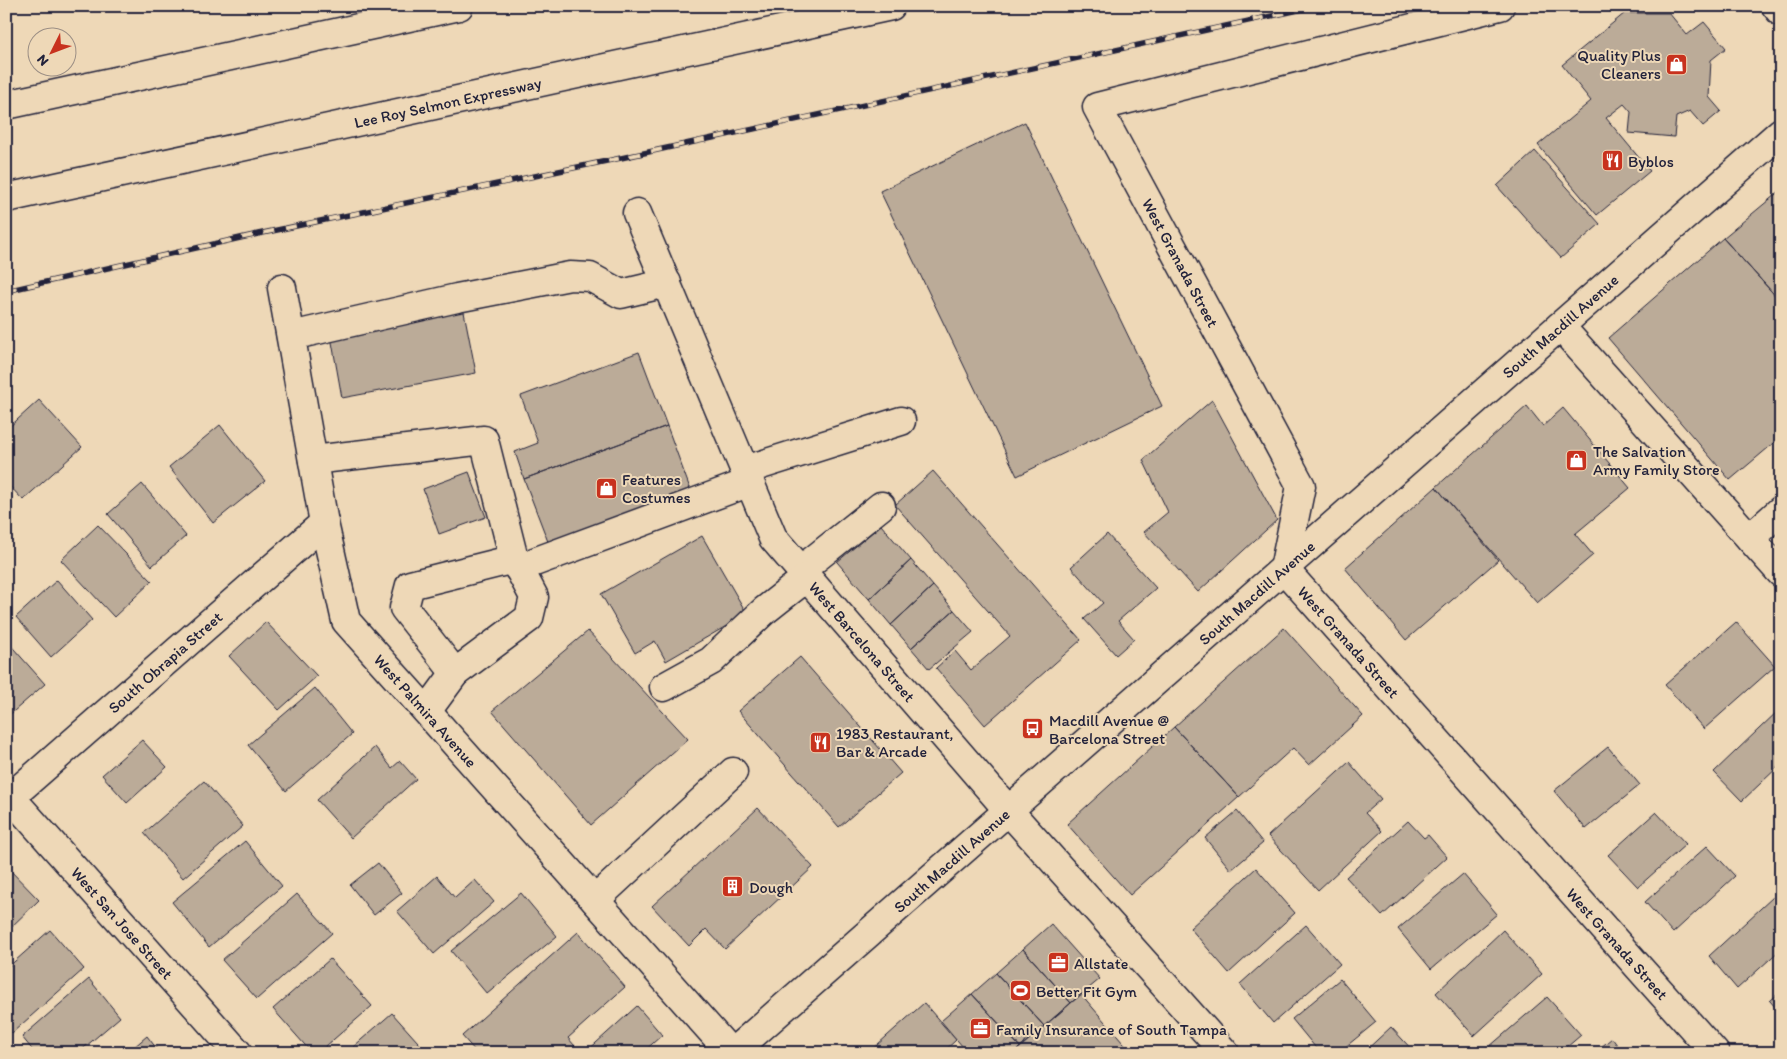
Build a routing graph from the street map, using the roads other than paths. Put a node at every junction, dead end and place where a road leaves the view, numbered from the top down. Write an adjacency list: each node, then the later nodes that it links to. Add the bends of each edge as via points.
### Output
1 (405, 6): 7 (main road)
2 (459, 6): 7 (main road)
3 (891, 6): 10 (main road, Lee Roy Selmon Expressway)
4 (1500, 6): 24 (main road, West Granada Street, via 1097,108 1301,486)
5 (1776, 6): 6 (main road)
6 (1781, 12)
7 (298, 41): 8 (main road)
8 (6, 104)
9 (1781, 132): 14 (main road, South Macdill Avenue)
10 (6, 198)
11 (637, 212): 12 (main road, West Barcelona Street)
12 (667, 283): 15 (main road, via 621,294 590,277 570,276); 18 (main road, West Barcelona Street)
13 (282, 288): 15 (main road, West Palmira Avenue)
14 (1560, 326): 22 (main road); 24 (main road, South Macdill Avenue)
15 (291, 336): 17 (main road, West Palmira Avenue)
16 (901, 421): 18 (main road)
17 (313, 460): 21 (main road, West Palmira Avenue); 23 (main road, via 484,440)
18 (747, 476): 23 (main road); 26 (main road, West Barcelona Street, via 773,538)
19 (881, 506): 26 (main road)
20 (1781, 510): 22 (main road)
21 (324, 523): 29 (main road, West Palmira Avenue, via 346,621); 31 (main road, South Obrapia Street)
22 (1750, 538): 25 (main road)
23 (516, 564): 27 (main road, via 534,597 529,618); 27 (main road, via 410,585 404,608)
24 (1284, 569): 32 (main road, South Macdill Avenue); 37 (main road, West Granada Street)
25 (1781, 573)
26 (804, 574): 28 (main road, via 711,661); 32 (main road, West Barcelona Street)
27 (455, 673): 29 (main road)
28 (664, 686)
29 (427, 712): 33 (main road, West Palmira Avenue)
30 (733, 772): 33 (main road)
31 (8, 797): 34 (main road, West San Jose Street)
32 (1008, 810): 35 (main road, South Macdill Avenue); 36 (main road, West Barcelona Street)
33 (595, 900): 35 (main road, West Palmira Avenue)
34 (238, 1053)
35 (731, 1053)
36 (1224, 1053)
37 (1715, 1053)

